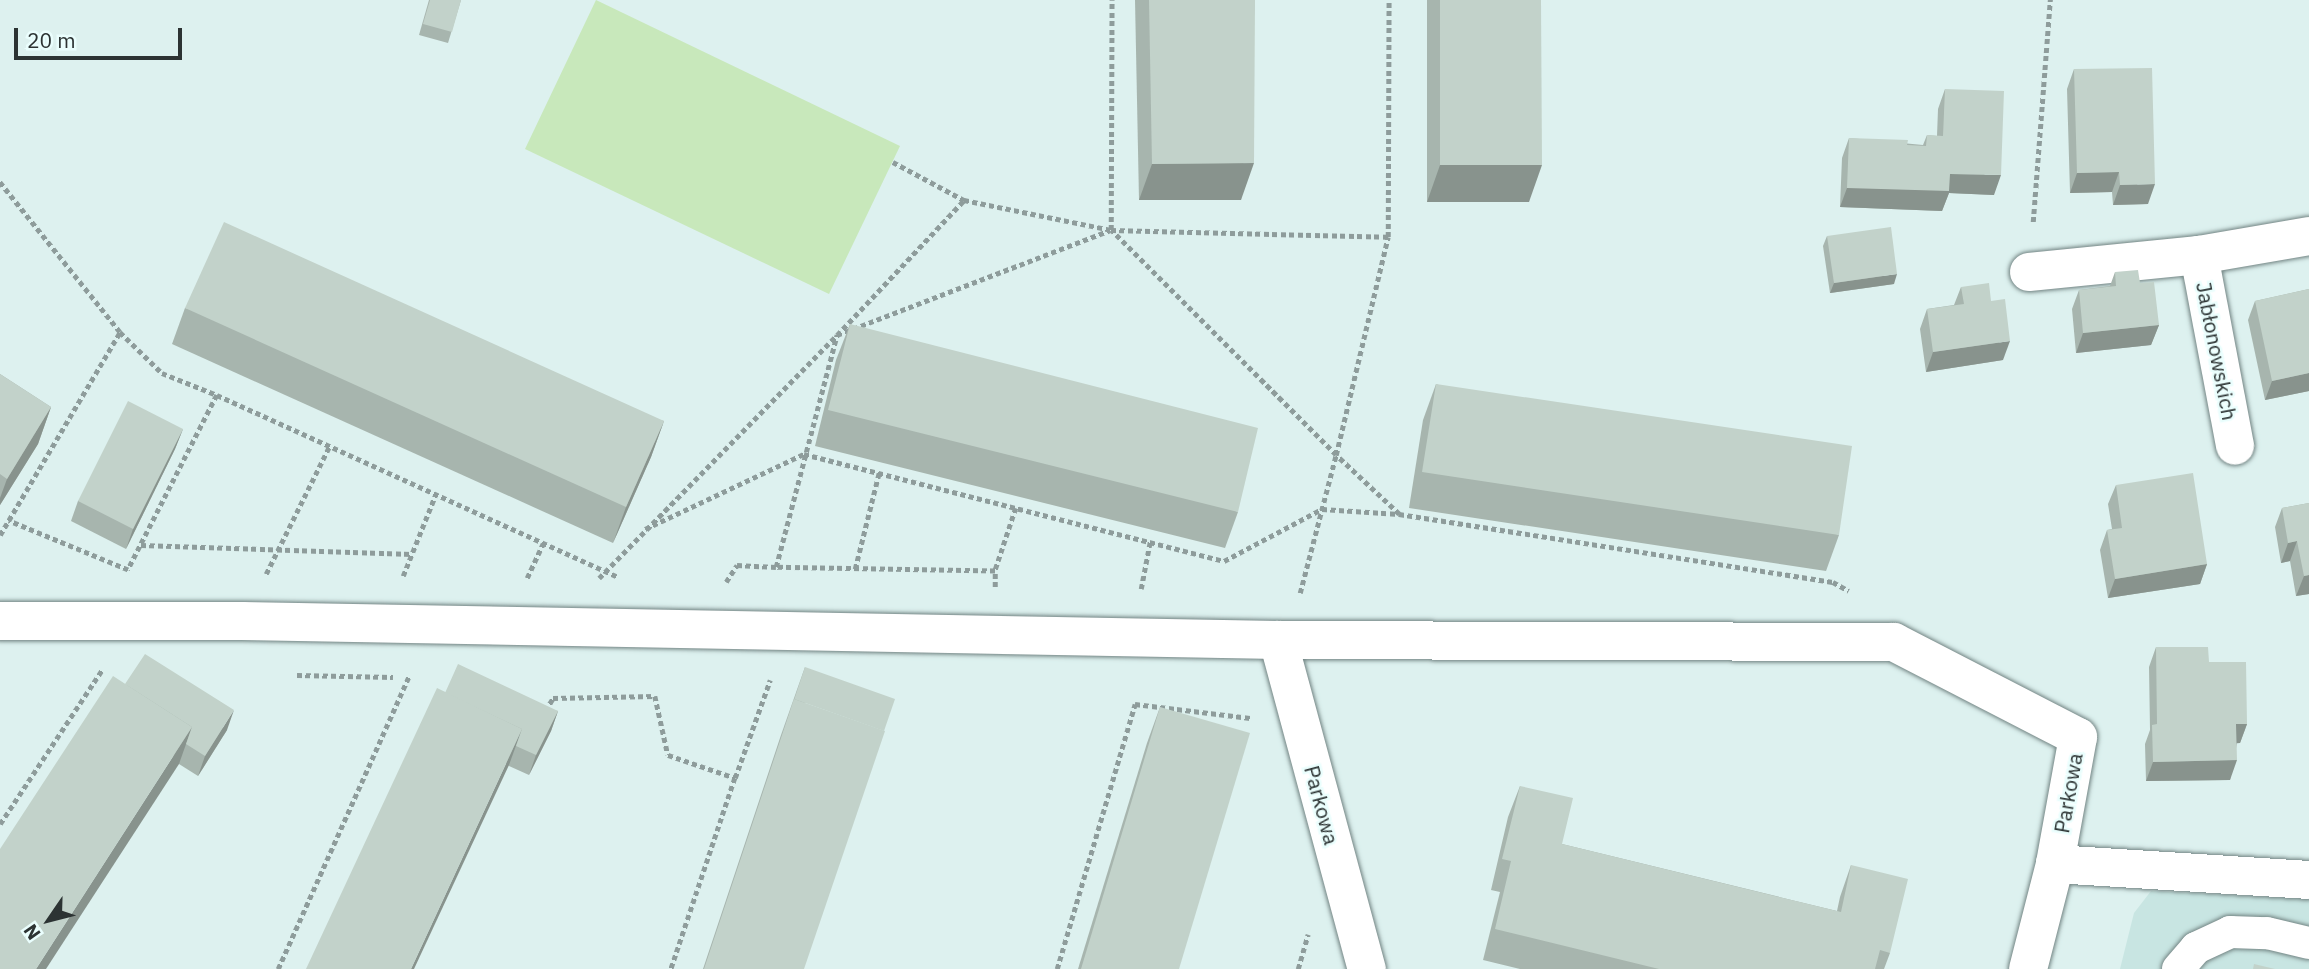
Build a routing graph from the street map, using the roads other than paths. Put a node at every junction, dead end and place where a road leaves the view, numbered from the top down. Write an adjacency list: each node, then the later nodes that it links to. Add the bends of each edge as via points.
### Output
1 (2309, 236): 2 (street, Jabłonowskich)
2 (2199, 255): 3 (street, Jabłonowskich); 4 (street, Jabłonowskich)
3 (2029, 272)
4 (2235, 446)
5 (0, 621): 6 (street, via 242,621)
6 (1278, 640): 7 (street, Parkowa, via 1894,642 2078,737); 10 (street, Parkowa)
7 (2055, 864): 8 (street); 11 (street, Parkowa)
8 (2309, 880)
9 (2309, 943): 12 (lane, via 2267,933 2231,932 2196,948)
10 (1367, 969)
11 (2028, 969)
12 (2179, 969)

